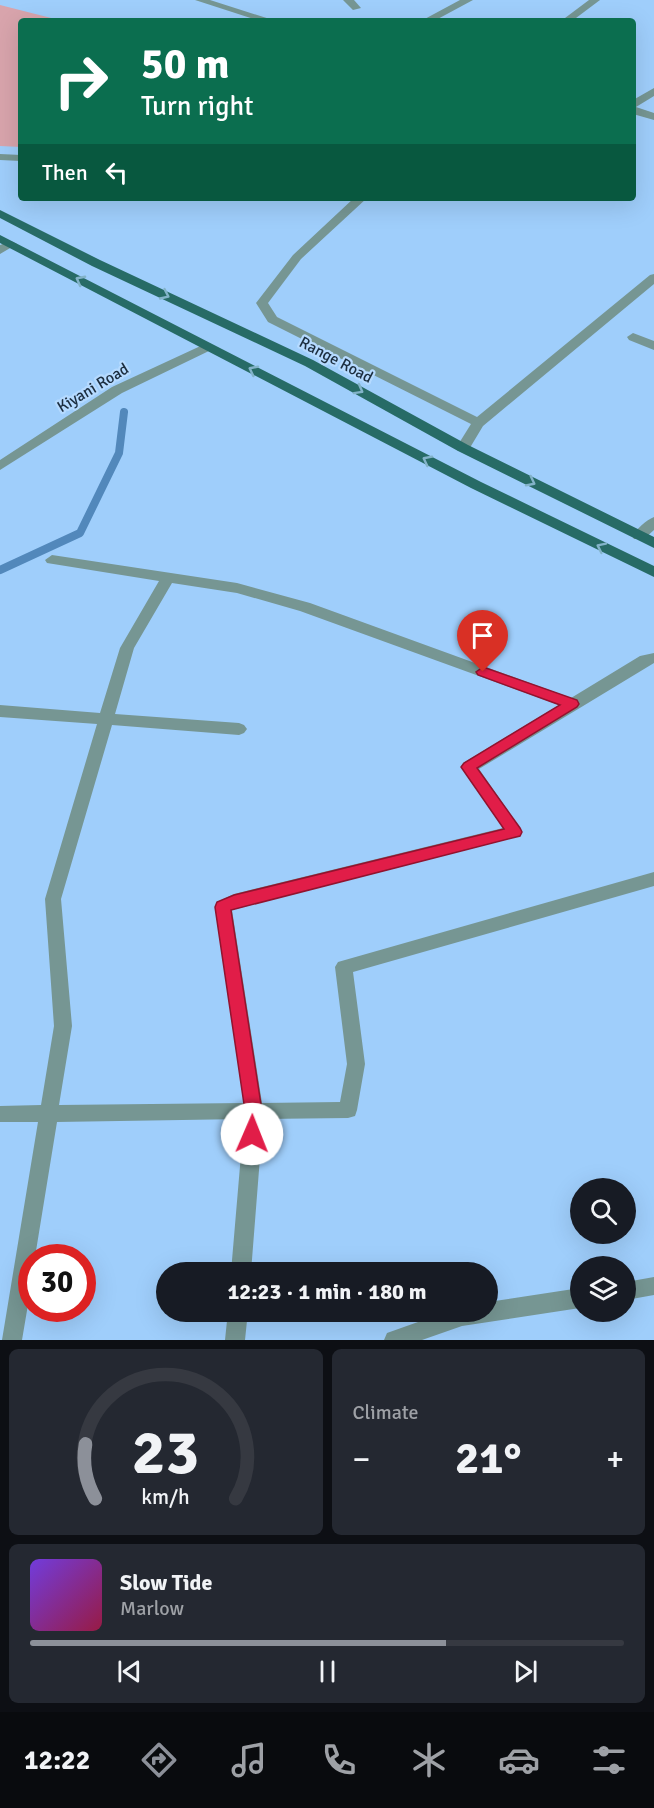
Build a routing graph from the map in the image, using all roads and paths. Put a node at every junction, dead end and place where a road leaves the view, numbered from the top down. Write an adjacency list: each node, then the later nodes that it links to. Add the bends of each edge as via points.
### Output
1 (200, 0): 6 (street)
2 (348, 0): 5 (street)
3 (468, 0): 7 (street)
4 (595, 0): 8 (street)
5 (356, 8)
6 (261, 18)
7 (432, 18)
8 (570, 18)
9 (654, 91): 10 (street)
10 (636, 103)
11 (636, 111): 12 (street)
12 (654, 117)
13 (0, 157): 14 (street)
14 (18, 158)
15 (359, 201): 22 (street, via 297,257 262,303 266,312 272,319)
16 (0, 213): 23 (main road, Range Road, one-way to 23, via 96,263 309,363)
17 (4, 244): 21 (main road, one-way to 17)
18 (654, 278): 22 (street)
19 (633, 337): 20 (street)
20 (654, 346)
21 (207, 347): 24 (street, Kiyani Road, via 117,390); 29 (main road, one-way to 21)
22 (477, 423): 23 (street)
23 (463, 448): 26 (main road, Range Road, one-way to 26)
24 (0, 466)
25 (654, 522): 26 (street)
26 (639, 536): 27 (main road, Range Road)
27 (654, 543)
28 (51, 560): 30 (street)
29 (654, 572)
30 (168, 577): 32 (street, via 237,588 305,607); 34 (street, via 127,648)
31 (654, 658): 32 (street)
32 (572, 704): 37 (street, via 469,767 514,832 223,907)
33 (0, 711): 34 (street)
34 (106, 719): 35 (street); 38 (street, via 53,900 63,1026)
35 (239, 729)
36 (654, 879): 37 (street, via 344,967 356,1064 348,1110)
37 (254, 1111): 38 (street); 40 (street)
38 (49, 1113): 39 (street); 45 (street)
39 (0, 1114)
40 (242, 1262)
41 (654, 1286): 42 (street)
42 (636, 1289)
43 (570, 1300): 47 (street, via 462,1316)
44 (237, 1322): 46 (street)
45 (12, 1340)
46 (236, 1340)
47 (394, 1340)

